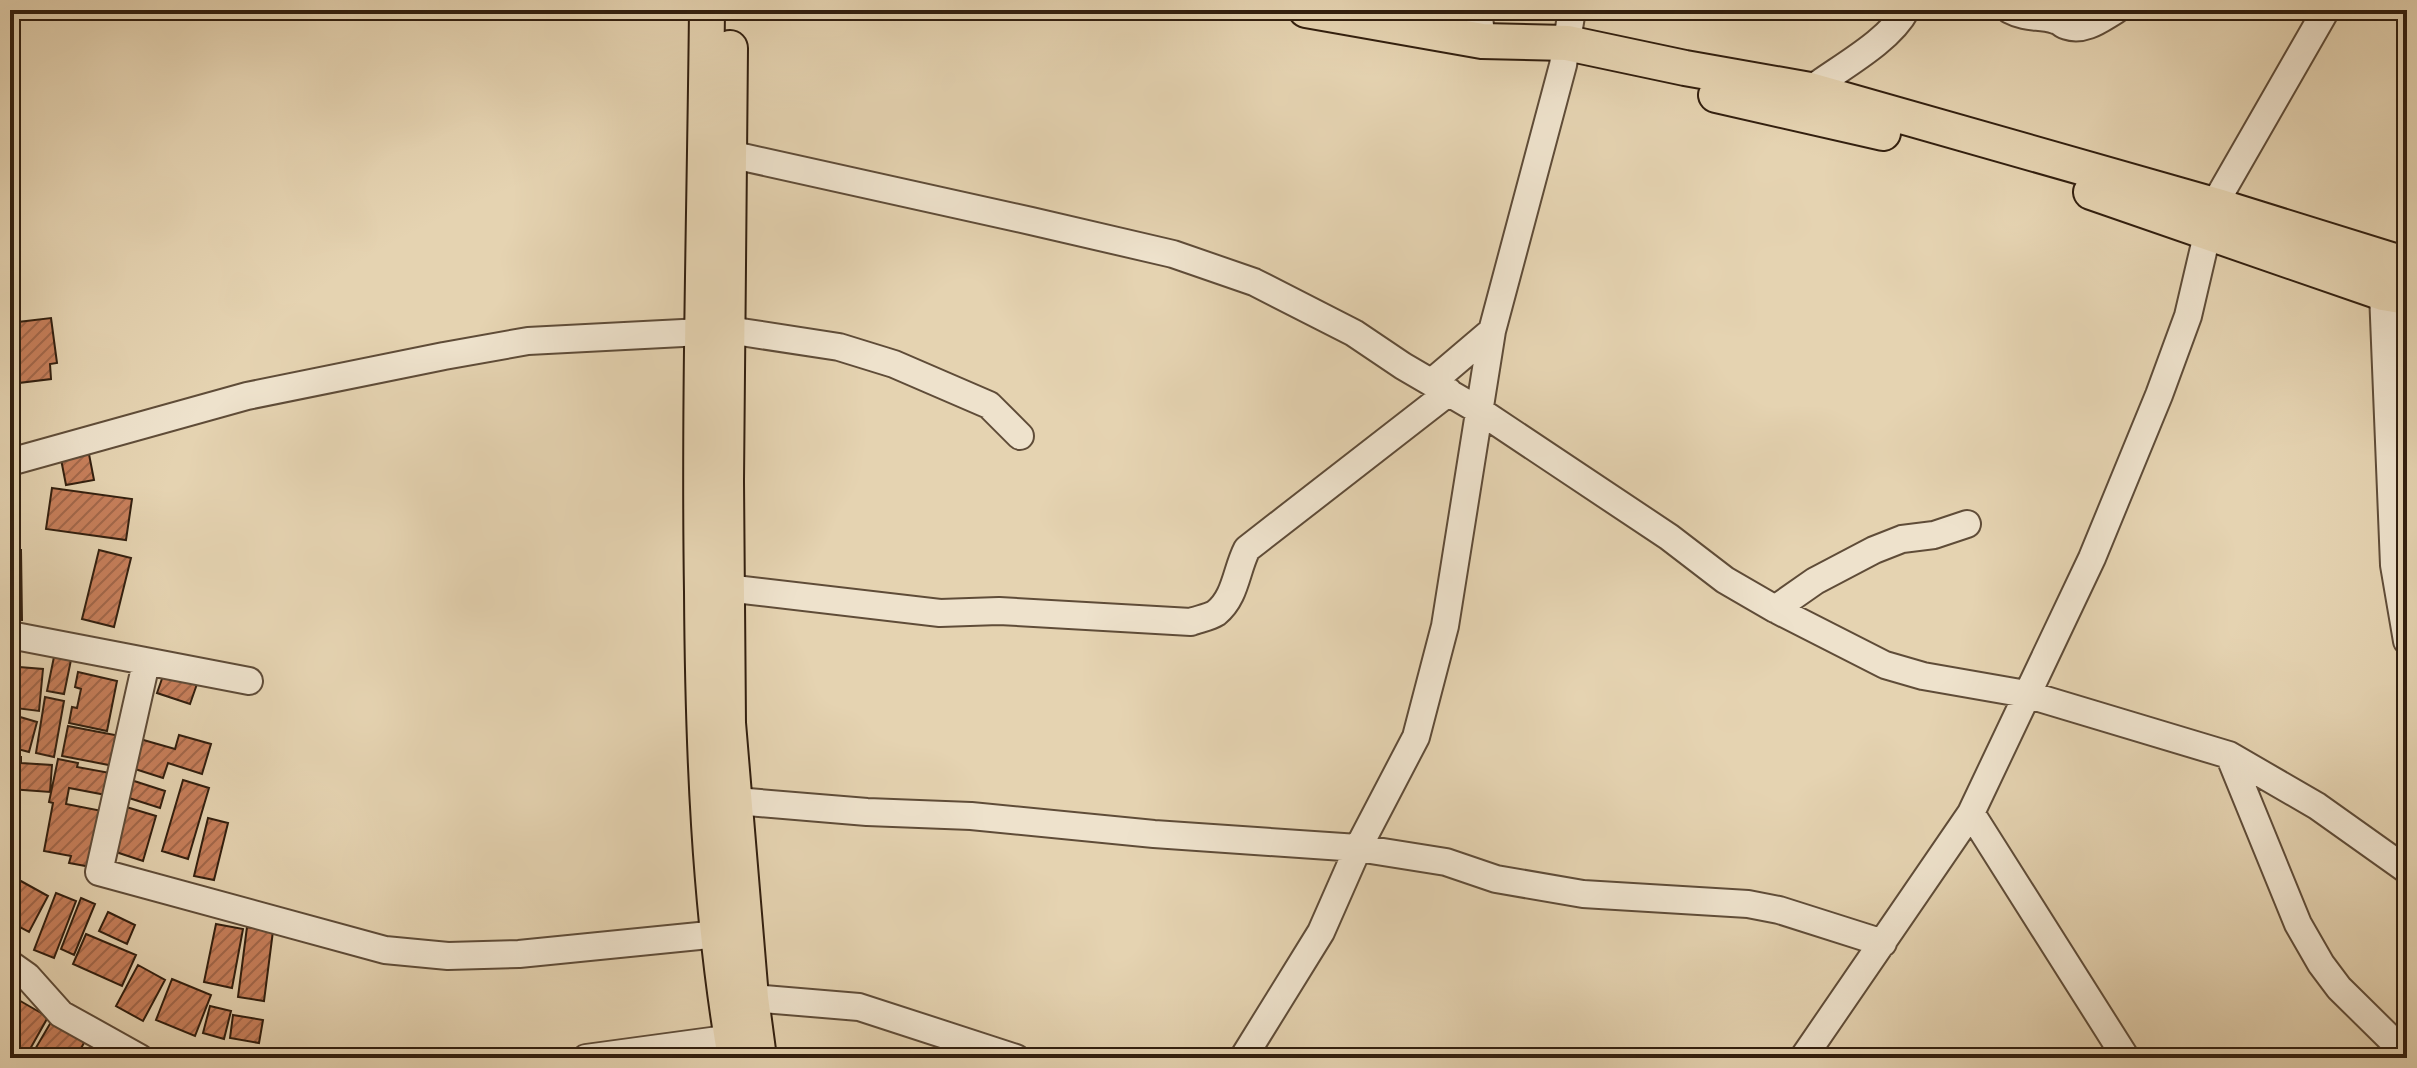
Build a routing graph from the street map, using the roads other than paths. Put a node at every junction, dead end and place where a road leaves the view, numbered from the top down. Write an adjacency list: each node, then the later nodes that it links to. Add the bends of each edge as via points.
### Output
1 (707, 10): 15 (main road)
2 (730, 10): 11 (main road)
3 (1306, 10): 8 (main road)
4 (1906, 10): 10 (street, via 1883,39)
5 (2010, 10): 6 (street, via 2078,27)
6 (2116, 10)
7 (2326, 10): 12 (street)
8 (1480, 25): 9 (main road, via 1533,58)
9 (1567, 39): 10 (main road, via 1685,68); 12 (main road, via 1676,87 1884,133); 16 (street)
10 (1810, 90): 12 (main road)
11 (729, 154): 15 (main road); 17 (street, via 1173,254 1254,282 1354,333)
12 (2211, 219): 13 (main road); 14 (main road); 29 (street, via 2188,316 2159,395 2092,558)
13 (2399, 262): 14 (street)
14 (2395, 295): 20 (street)
15 (715, 331): 19 (street, via 839,347 894,364 989,405); 21 (street, via 528,341 444,356 247,396); 23 (main road); 35 (main road, via 700,492 703,696)
16 (1492, 331): 17 (street); 18 (street)
17 (1440, 387): 18 (street); 23 (street, via 1247,549 1231,595 1215,614 1191,622 999,611 940,613)
18 (1480, 411): 24 (street); 33 (street, via 1445,626 1416,737)
19 (1020, 436)
20 (2399, 440): 26 (street, via 2394,565)
21 (10, 462)
22 (1967, 524): 24 (street, via 1874,550)
23 (726, 588): 31 (main road, via 728,723)
24 (1775, 609): 29 (street, via 1885,665)
25 (10, 635): 27 (street)
26 (2407, 641)
27 (146, 663): 28 (street); 35 (street, via 99,872 385,950 448,956 519,954)
28 (249, 681)
29 (2026, 694): 30 (street); 32 (street)
30 (2229, 755): 34 (street, via 2317,806); 41 (street, via 2298,924 2321,964)
31 (736, 801): 33 (street); 38 (main road)
32 (1971, 813): 36 (street); 47 (street)
33 (1358, 848): 36 (street, via 1583,894 1748,904); 45 (street, via 1321,932)
34 (2407, 870)
35 (719, 934): 38 (main road)
36 (1883, 943): 46 (street)
37 (10, 964): 42 (street, via 61,1014)
38 (739, 999): 39 (main road); 44 (street, via 859,1007)
39 (745, 1047): 40 (street)
40 (620, 1055): 43 (street)
41 (2407, 1055)
42 (140, 1058)
43 (586, 1058)
44 (1016, 1058)
45 (1243, 1058)
46 (1803, 1058)
47 (2126, 1058)

